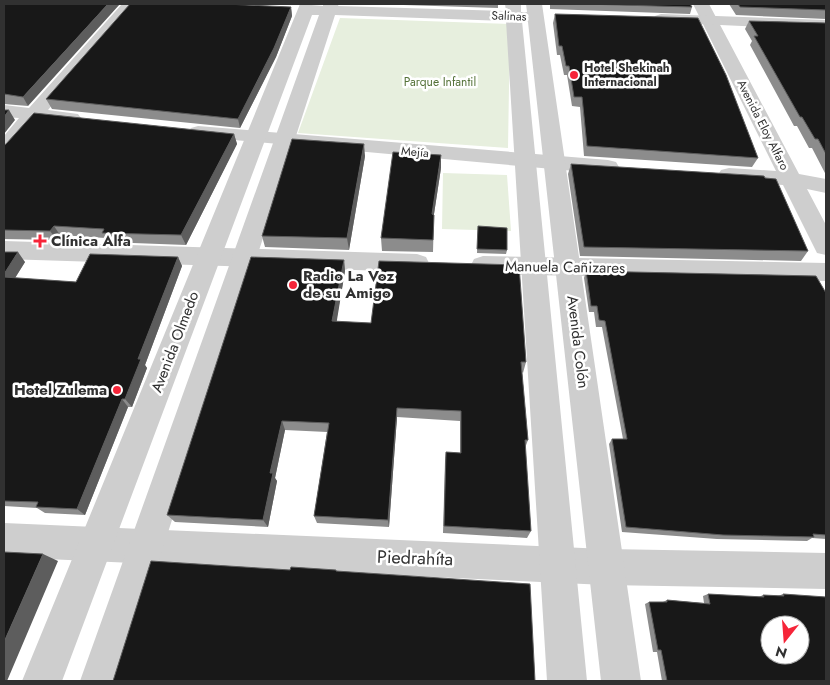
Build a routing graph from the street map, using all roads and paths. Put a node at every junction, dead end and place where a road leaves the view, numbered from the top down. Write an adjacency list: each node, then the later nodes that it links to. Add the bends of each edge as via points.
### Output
1 (130, 4): 8 (street)
2 (312, 8): 3 (street, Salinas); 12 (street, Avenida Olmedo); 13 (street)
3 (530, 12): 16 (street); 17 (street, Avenida Colón)
4 (713, 12): 5 (street); 6 (street); 10 (street, Avenida Eloy Alfaro); 20 (street, Avenida Eloy Alfaro)
5 (642, 19)
6 (826, 25)
7 (4, 111): 8 (street)
8 (33, 114): 9 (street); 14 (street)
9 (91, 120)
10 (784, 125)
11 (178, 130): 12 (street, Mejía)
12 (255, 138): 13 (street, Mejía); 24 (street, Avenida Olmedo)
13 (286, 141): 16 (street, Mejía); 25 (street)
14 (4, 148)
15 (802, 159): 21 (street, Avenida Eloy Alfaro)
16 (526, 161): 17 (street, Mejía); 26 (street)
17 (554, 163): 18 (street, Mejía); 27 (street, Avenida Colón)
18 (624, 168)
19 (712, 174): 20 (street)
20 (791, 179): 21 (street); 22 (street, Avenida Eloy Alfaro)
21 (823, 191)
22 (826, 247)
23 (4, 250): 24 (street, Manuela Cañizares)
24 (209, 256): 25 (street, Manuela Cañizares); 30 (street, Avenida Olmedo)
25 (245, 258): 26 (street, Manuela Cañizares); 31 (street)
26 (534, 266): 27 (street, Manuela Cañizares); 32 (street)
27 (568, 267): 28 (street, Manuela Cañizares); 33 (street, Avenida Colón)
28 (826, 272)
29 (4, 540): 30 (street, Piedrahíta)
30 (96, 545): 31 (street, Piedrahíta); 35 (street, Avenida Olmedo)
31 (146, 547): 32 (street, Piedrahíta); 36 (street)
32 (558, 564): 33 (street, Piedrahíta); 37 (street)
33 (606, 566): 34 (street, Piedrahíta); 38 (street, Avenida Colón)
34 (826, 571)
35 (42, 681)
36 (100, 681)
37 (567, 681)
38 (621, 681)

